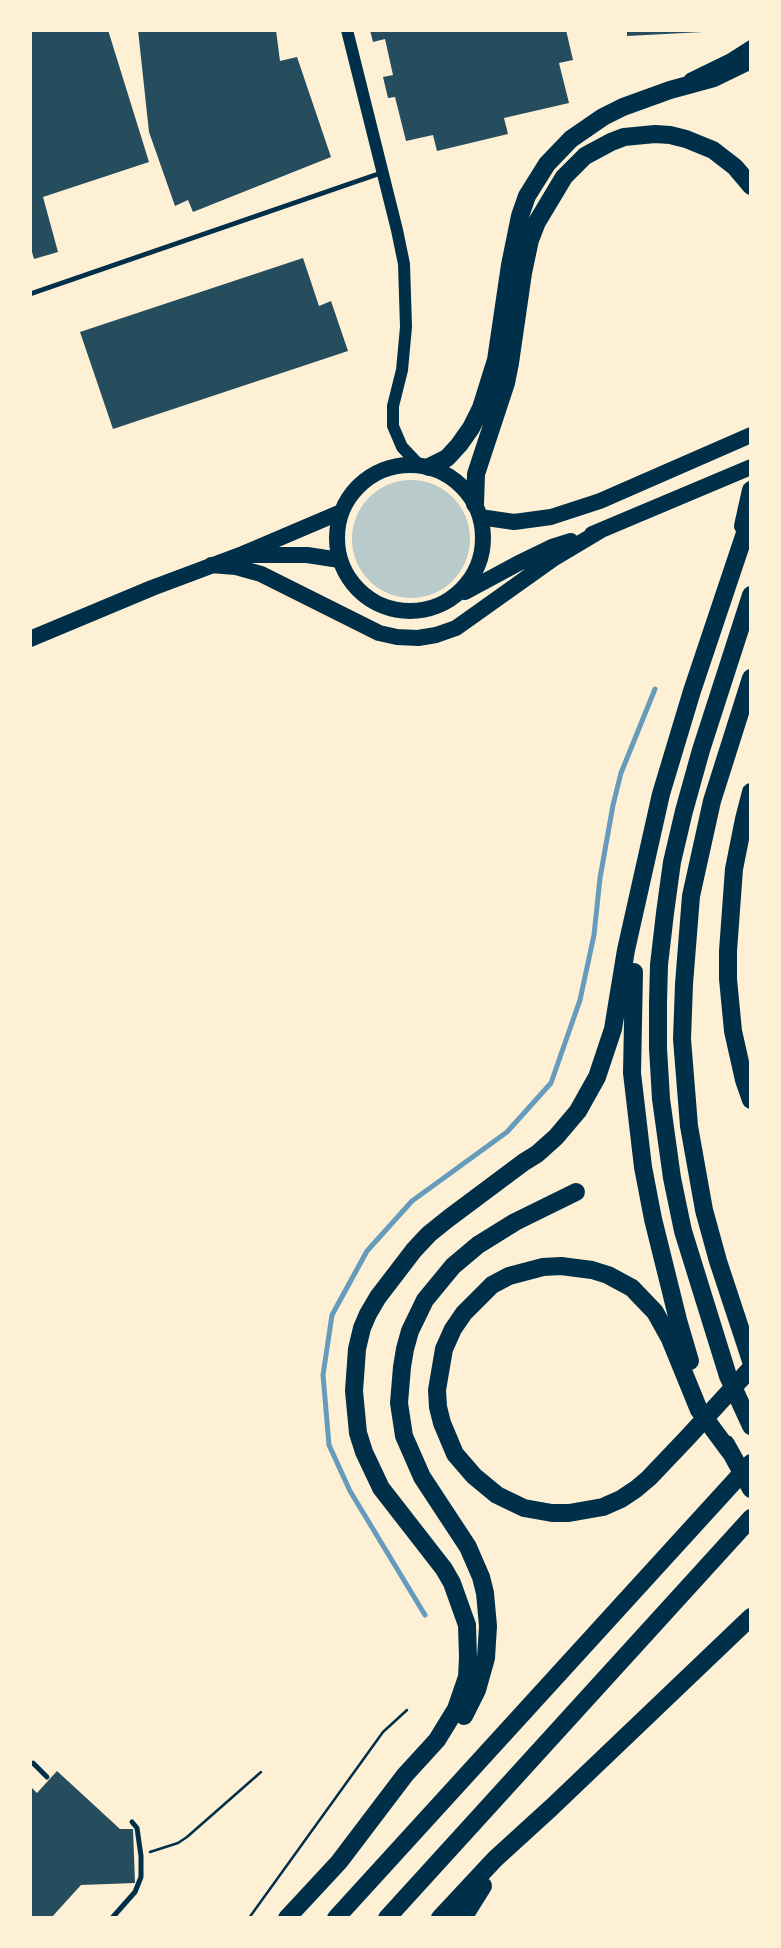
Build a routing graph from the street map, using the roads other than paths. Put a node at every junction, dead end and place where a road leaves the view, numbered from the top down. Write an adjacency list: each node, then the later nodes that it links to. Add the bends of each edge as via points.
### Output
1 (347, 30): 5 (street)
2 (751, 47): 4 (street)
3 (751, 61): 4 (highway, via 714,78)
4 (670, 90): 9 (highway, via 623,107 587,127 559,150 536,180 520,216 489,386 460,445 447,458)
5 (382, 172): 7 (lane); 9 (street, via 404,264 406,299 393,426 402,447)
6 (751, 186): 12 (highway, via 713,150 655,134 624,136 585,156 564,177 530,240 506,383 476,474)
7 (30, 295)
8 (751, 435): 12 (main road, via 600,501 551,517 514,522)
9 (424, 466): 12 (main road, via 451,477); 13 (main road, via 393,467 371,476 353,492)
10 (751, 467): 15 (main road)
11 (751, 490): 18 (highway)
12 (478, 511): 21 (main road, via 483,529 481,555 471,579)
13 (341, 512): 16 (main road); 17 (main road)
14 (751, 515): 18 (highway)
15 (600, 531): 19 (main road, via 456,628 418,638 379,633 261,574); 21 (main road, via 552,547)
16 (240, 555): 17 (main road); 19 (main road)
17 (340, 560): 21 (main road, via 358,591 380,606 418,612)
18 (737, 560): 25 (highway, via 674,747)
19 (211, 565): 22 (main road)
20 (751, 596): 31 (highway, via 701,750 672,863 659,965 658,1048 665,1136 683,1231 728,1376)
21 (453, 598)
22 (30, 639)
23 (751, 678): 29 (highway, via 726,754 691,896 683,1053 689,1126 704,1210)
24 (751, 792): 26 (highway, via 734,869 728,979 733,1031)
25 (643, 878): 28 (highway, via 632,996 632,1073 645,1180); 40 (highway, via 608,1046 578,1111 537,1154 429,1234 399,1267 362,1328 354,1391 364,1452 381,1488 452,1583 467,1625 468,1658 463,1692 447,1725)
26 (751, 1100)
27 (576, 1192): 40 (highway, via 478,1245 425,1300 410,1331 400,1384 404,1436 422,1477 478,1570 487,1609 486,1658 474,1697 455,1730)
28 (682, 1352): 30 (highway, via 655,1312 621,1281 568,1266 525,1270 492,1285 453,1329 444,1349 437,1390 442,1423 464,1466 504,1499 539,1511 569,1513 603,1507 649,1478); 33 (highway)
29 (751, 1361)
30 (751, 1368)
31 (751, 1426)
32 (751, 1463): 43 (highway)
33 (751, 1489)
34 (751, 1518): 44 (highway)
35 (751, 1617): 38 (highway)
36 (30, 1763): 37 (lane)
37 (47, 1777)
38 (552, 1807): 45 (highway); 46 (highway, via 483,1885)
39 (132, 1822): 41 (lane, via 137,1829 141,1877 139,1886)
40 (338, 1862): 42 (highway)
41 (112, 1918)
42 (287, 1918)
43 (336, 1918)
44 (387, 1918)
45 (440, 1918)
46 (463, 1918)

